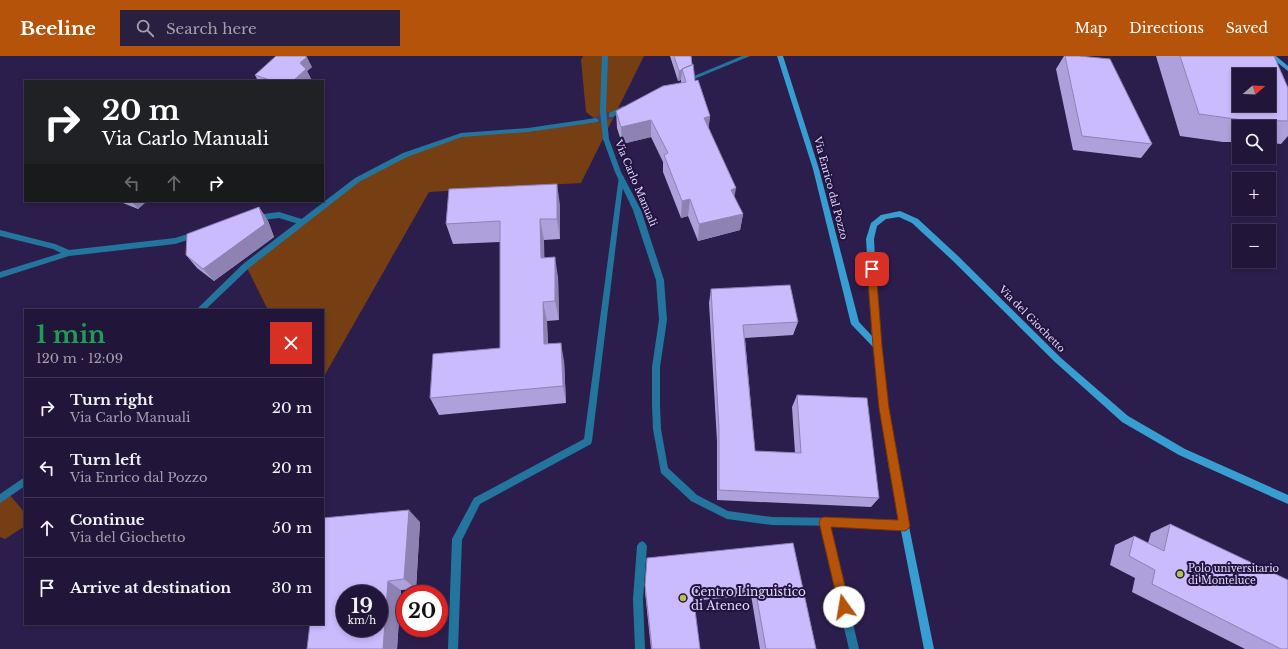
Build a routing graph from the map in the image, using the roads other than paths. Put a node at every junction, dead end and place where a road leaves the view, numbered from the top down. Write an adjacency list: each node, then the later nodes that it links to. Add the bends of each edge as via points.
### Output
1 (605, 56): 10 (street, Via Carlo Manuali, via 604,125 606,139)
2 (747, 56): 6 (street)
3 (780, 56): 18 (street, Via Enrico dal Pozzo, via 816,168 855,324)
4 (1272, 56): 5 (street)
5 (1288, 69)
6 (678, 85)
7 (631, 105): 8 (street)
8 (611, 115)
9 (596, 120): 12 (street, via 528,130 461,135 405,155 357,180)
10 (621, 178): 22 (street, Via Carlo Manuali, via 637,210 660,280 663,320 656,367 656,404 657,429 664,470 694,498 727,515 772,521); 25 (street, via 588,441 477,501 457,539)
11 (251, 218): 12 (street, via 279,215)
12 (302, 222): 17 (street, via 246,266)
13 (206, 231): 15 (street, via 175,241)
14 (0, 232): 15 (street)
15 (69, 253): 16 (street)
16 (0, 275)
17 (201, 309)
18 (877, 346): 21 (street, Via del Giochetto, via 870,239 874,225 884,217 900,214 915,221 935,238 1058,360 1125,419 1182,452); 23 (street, via 884,408)
19 (24, 482): 20 (street)
20 (0, 499)
21 (1288, 500)
22 (824, 522): 23 (street, Via Carlo Manuali); 27 (street)
23 (905, 526): 28 (street)
24 (642, 546): 26 (street, via 638,599)
25 (453, 649)
26 (640, 649)
27 (854, 649)
28 (929, 649)

